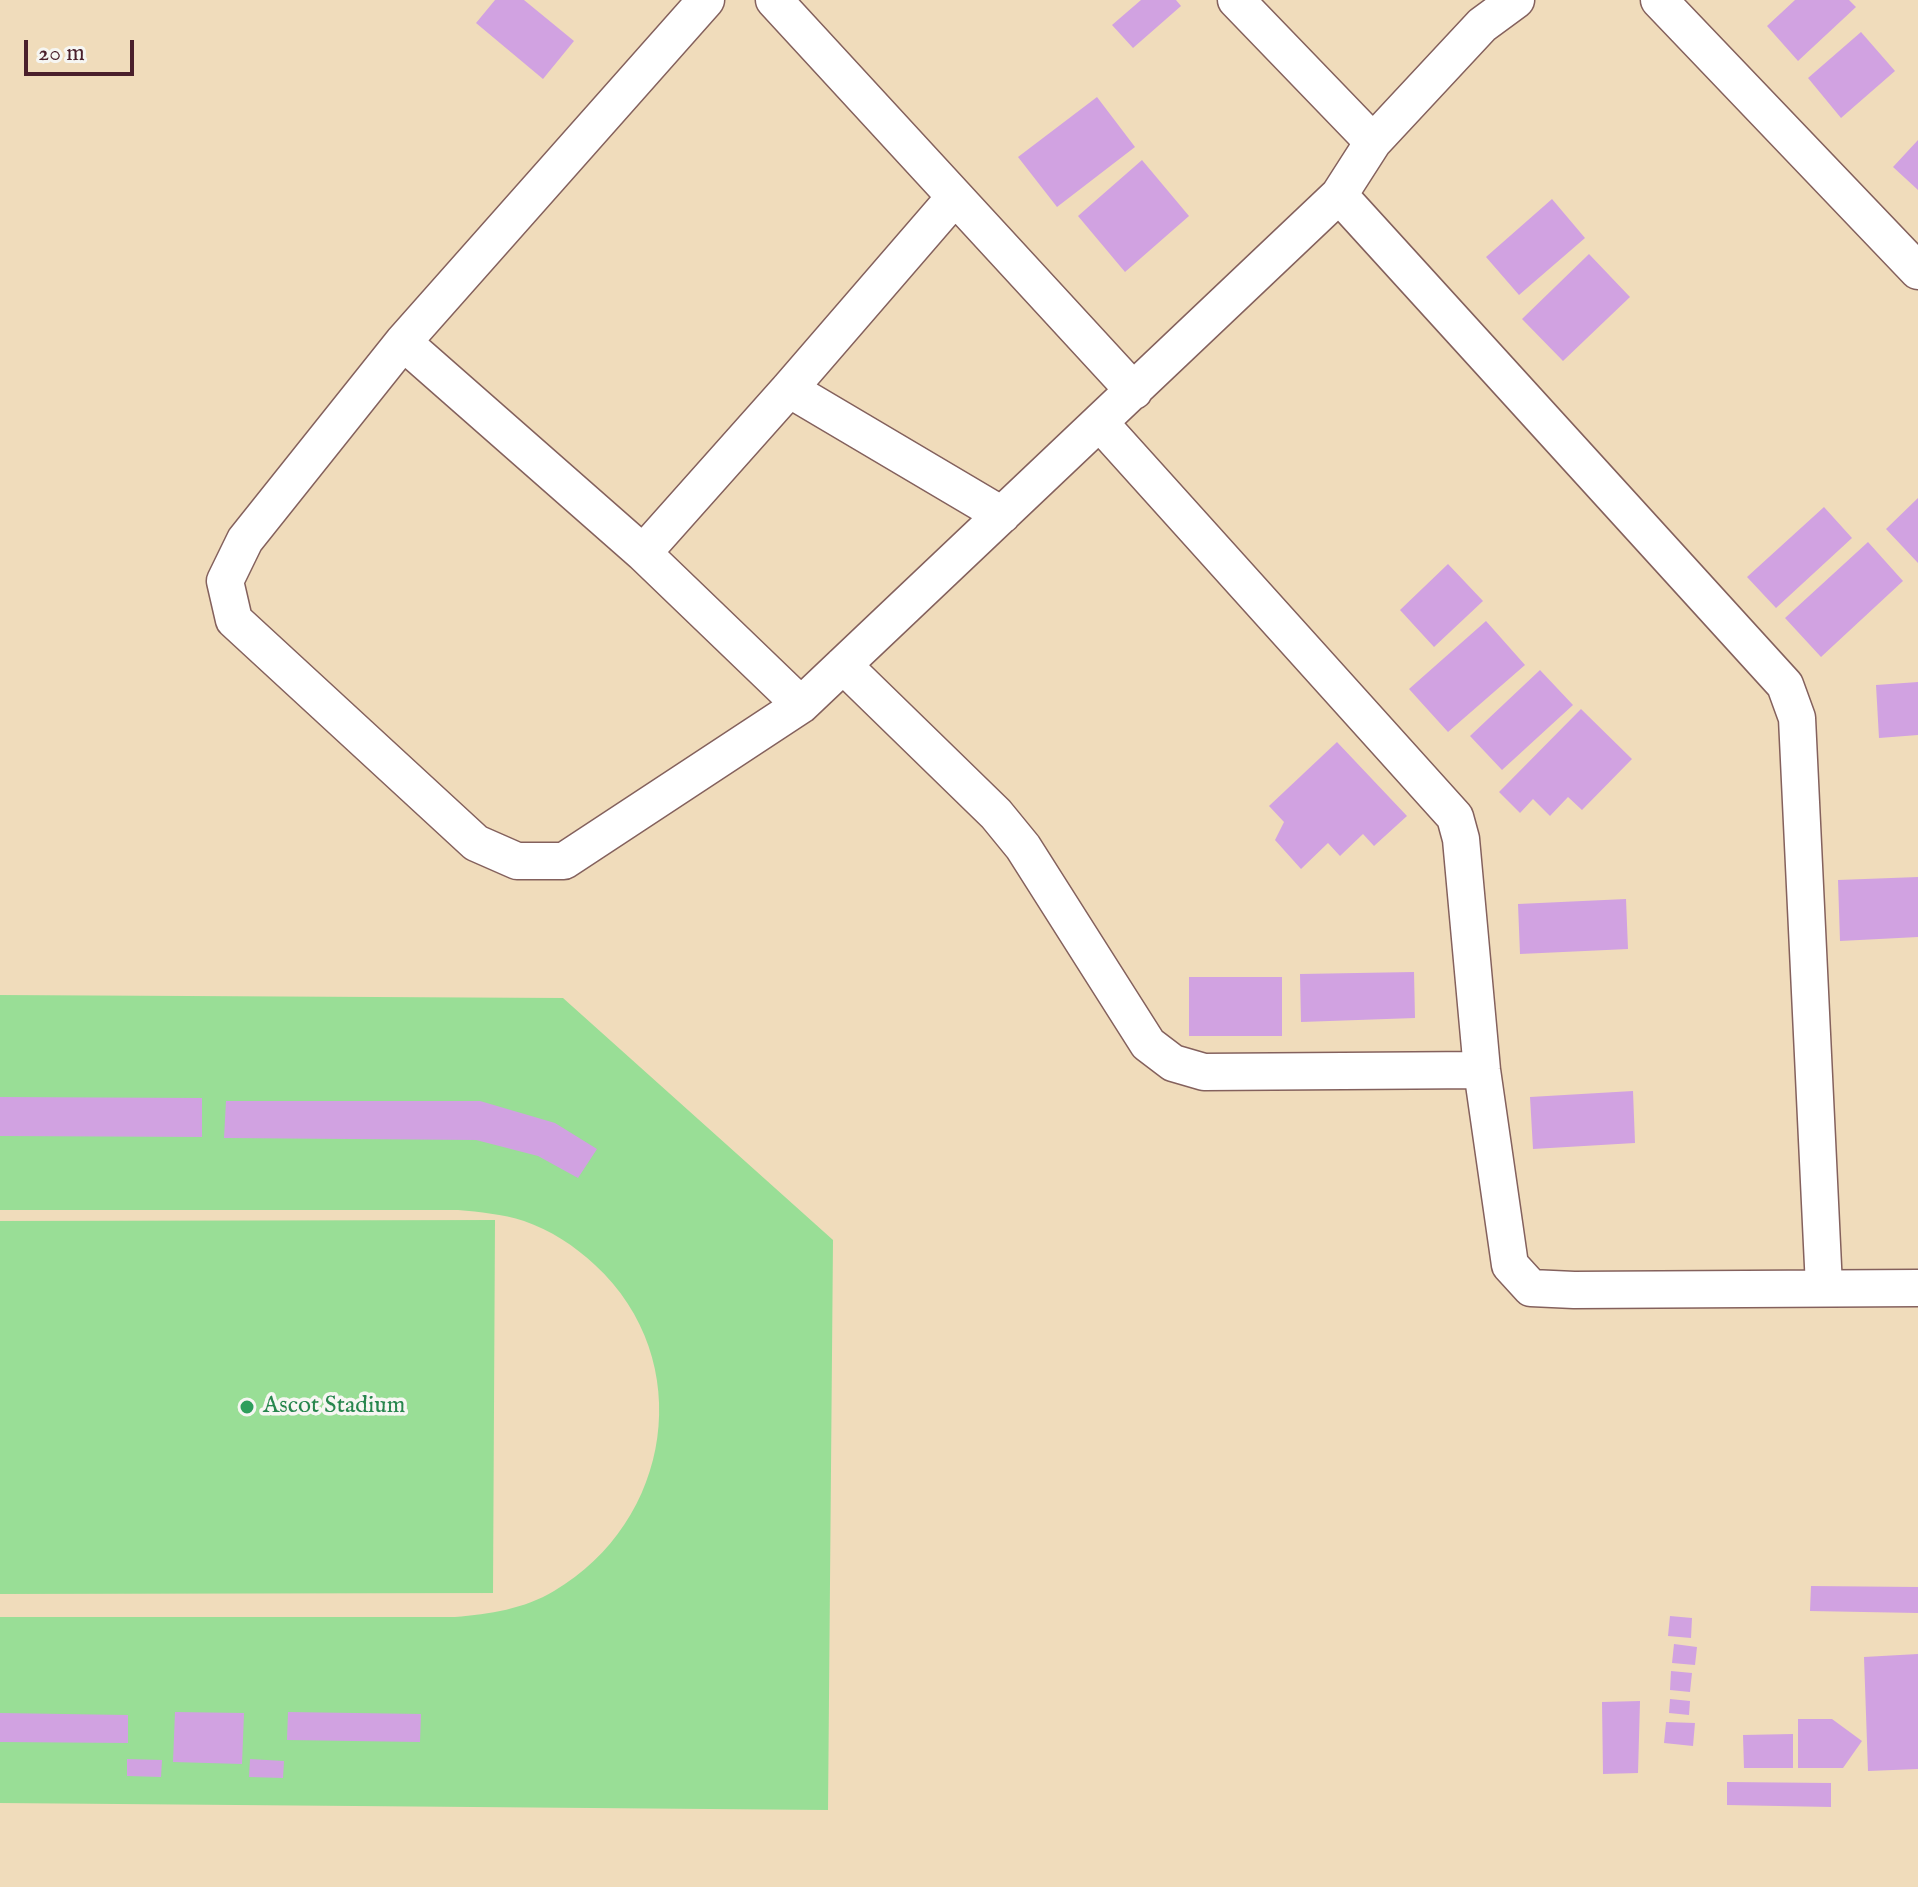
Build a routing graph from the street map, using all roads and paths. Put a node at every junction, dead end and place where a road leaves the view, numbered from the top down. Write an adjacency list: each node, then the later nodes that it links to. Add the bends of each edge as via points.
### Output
1 (706, 0): 10 (street)
2 (774, 0): 8 (street)
3 (1236, 0): 6 (street)
4 (1516, 0): 6 (street, via 1482,25)
5 (1659, 0): 9 (street)
6 (1373, 142): 7 (street)
7 (1339, 195): 12 (street); 19 (street, via 1785,685 1797,718)
8 (954, 198): 11 (street); 12 (street)
9 (1918, 271)
10 (403, 342): 15 (street); 17 (street, via 245,540 225,581 234,620 476,843 517,861 564,861)
11 (789, 389): 14 (street); 15 (street)
12 (1134, 391): 13 (street)
13 (1100, 423): 14 (street); 18 (street, via 1455,817)
14 (1002, 515): 16 (street)
15 (643, 553): 17 (street)
16 (843, 665): 17 (street); 18 (street, via 996,814 1023,847 1148,1044 1173,1063 1204,1072)
17 (801, 705)
18 (1482, 1070): 19 (street, via 1510,1265 1531,1288)
19 (1824, 1287): 20 (street)
20 (1918, 1288)

